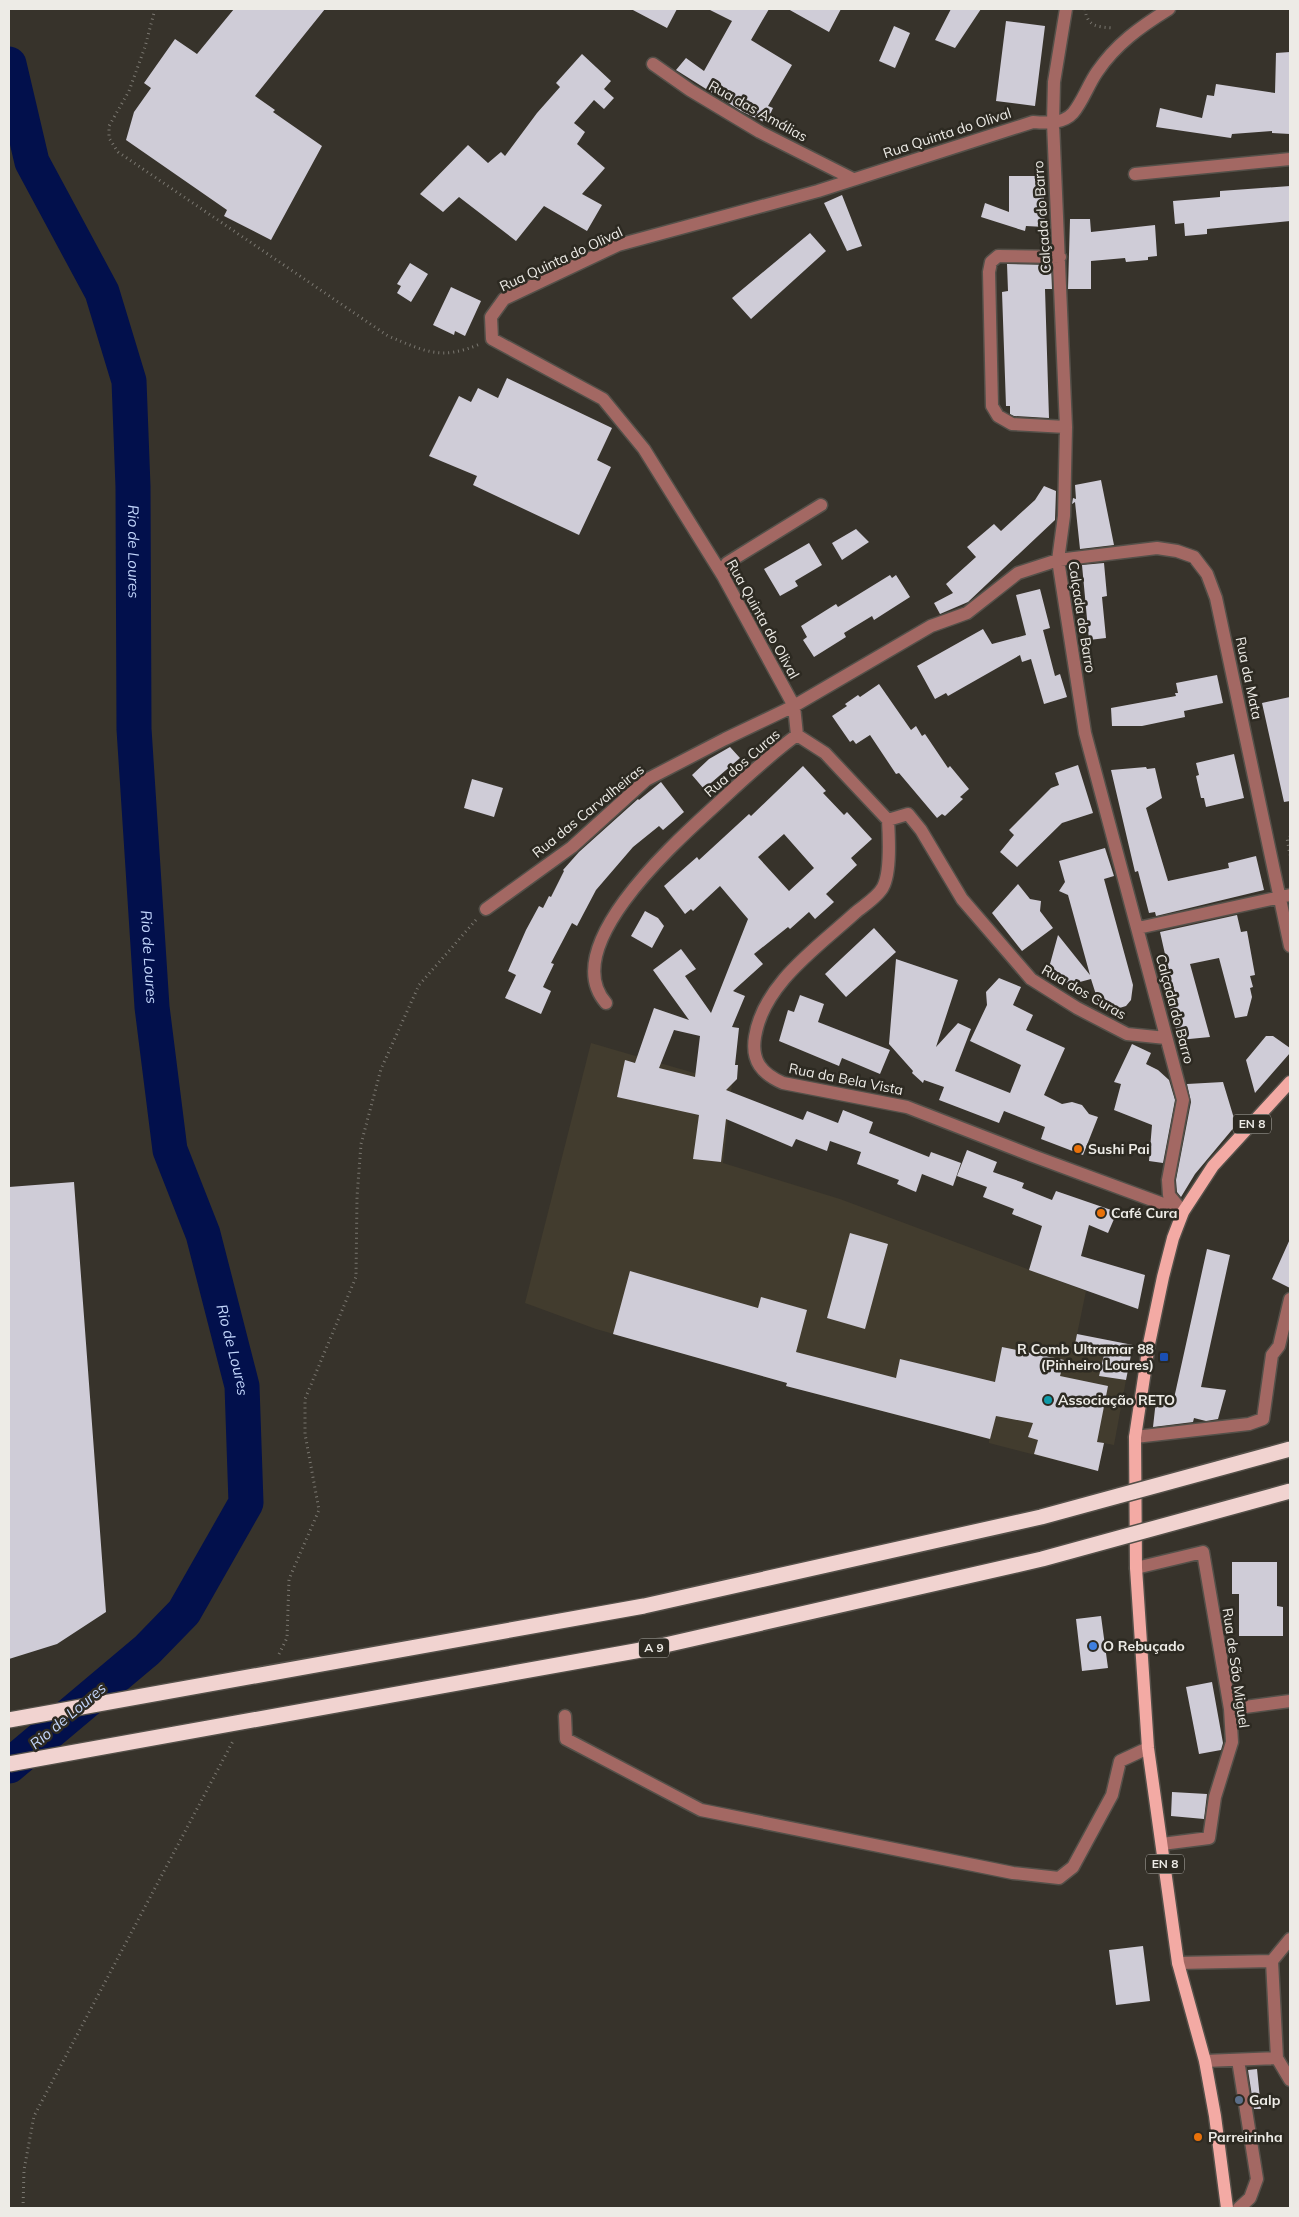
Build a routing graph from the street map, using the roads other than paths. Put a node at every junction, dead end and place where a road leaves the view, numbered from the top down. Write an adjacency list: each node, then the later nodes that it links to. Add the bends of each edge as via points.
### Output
1 (1066, 9): 4 (street, Calçada do Barro, via 1054,82)
2 (1169, 9): 4 (street, via 1135,30 1115,48 1072,114)
3 (653, 64): 7 (street, Rua das Amálias, via 760,132)
4 (1053, 123): 7 (street, Rua Quinta do Olival, via 1033,122); 8 (street, Calçada do Barro)
5 (1290, 159): 6 (street)
6 (1135, 174)
7 (853, 179): 12 (street, Rua Quinta do Olival, via 618,245 504,299 491,317 492,339 603,399 644,449)
8 (1060, 257): 9 (street, Calçada do Barro); 9 (street, via 998,256 991,262 992,406 998,416 1012,424)
9 (1066, 427): 11 (street, Calçada do Barro, via 1064,516)
10 (821, 505): 12 (street, via 726,563)
11 (1058, 560): 13 (street, Rua das Carvalheiras, via 1018,573 967,613 931,626); 16 (street, Rua da Mata, via 1157,548 1194,557 1207,574 1216,598); 18 (street, Calçada do Barro, via 1085,733)
12 (723, 576): 13 (street, Rua Quinta do Olival)
13 (794, 706): 14 (street); 17 (street, Rua das Carvalheiras, via 646,780 572,847)
14 (798, 735): 15 (street, Rua dos Curas, via 825,753); 20 (street, Rua dos Curas, via 770,755 696,823 632,888 606,930 596,956 594,977 598,994)
15 (888, 820): 21 (street, Rua dos Curas, via 908,814 962,899 1030,979 1127,1034); 23 (street, Rua da Bela Vista, via 891,848 883,888 785,977 758,1019 754,1046 757,1065 769,1077 783,1083 907,1107)
16 (1285, 896): 18 (street); 19 (street, Rua da Mata)
17 (486, 909)
18 (1138, 928): 21 (street, Calçada do Barro)
19 (1290, 946)
20 (606, 1003)
21 (1166, 1038): 23 (street, Calçada do Barro, via 1183,1100 1168,1194)
22 (1290, 1082): 23 (main road, EN 8, via 1213,1166)
23 (1183, 1212): 25 (main road, EN 8, via 1163,1278)
24 (1290, 1300): 25 (street, via 1279,1346 1272,1355 1263,1418 1249,1424)
25 (1135, 1438): 28 (main road, EN 8)
26 (1290, 1449): 32 (highway, bridge, via 1042,1517 644,1606)
27 (1290, 1491): 34 (highway, A 9, bridge, via 1042,1559 652,1648)
28 (1136, 1568): 30 (street, Rua de São Miguel, via 1203,1552); 33 (main road, EN 8)
29 (1290, 1701): 30 (street)
30 (1230, 1708): 35 (street, Rua de São Miguel, via 1232,1742 1215,1797 1208,1838)
31 (565, 1716): 33 (street, via 566,1739 701,1810 1013,1873 1059,1878 1073,1867 1112,1794 1120,1761)
32 (9, 1720)
33 (1148, 1748): 35 (main road, EN 8)
34 (9, 1764)
35 (1162, 1844): 38 (main road, EN 8)
36 (1290, 1939): 37 (street)
37 (1272, 1961): 38 (street); 39 (street)
38 (1178, 1962): 41 (main road, EN 8)
39 (1277, 2058): 40 (street); 42 (street)
40 (1238, 2060): 41 (street); 44 (street, via 1257,2179 1250,2198)
41 (1205, 2061): 43 (main road, EN 8, via 1216,2116)
42 (1290, 2080)
43 (1227, 2208)
44 (1239, 2208)

